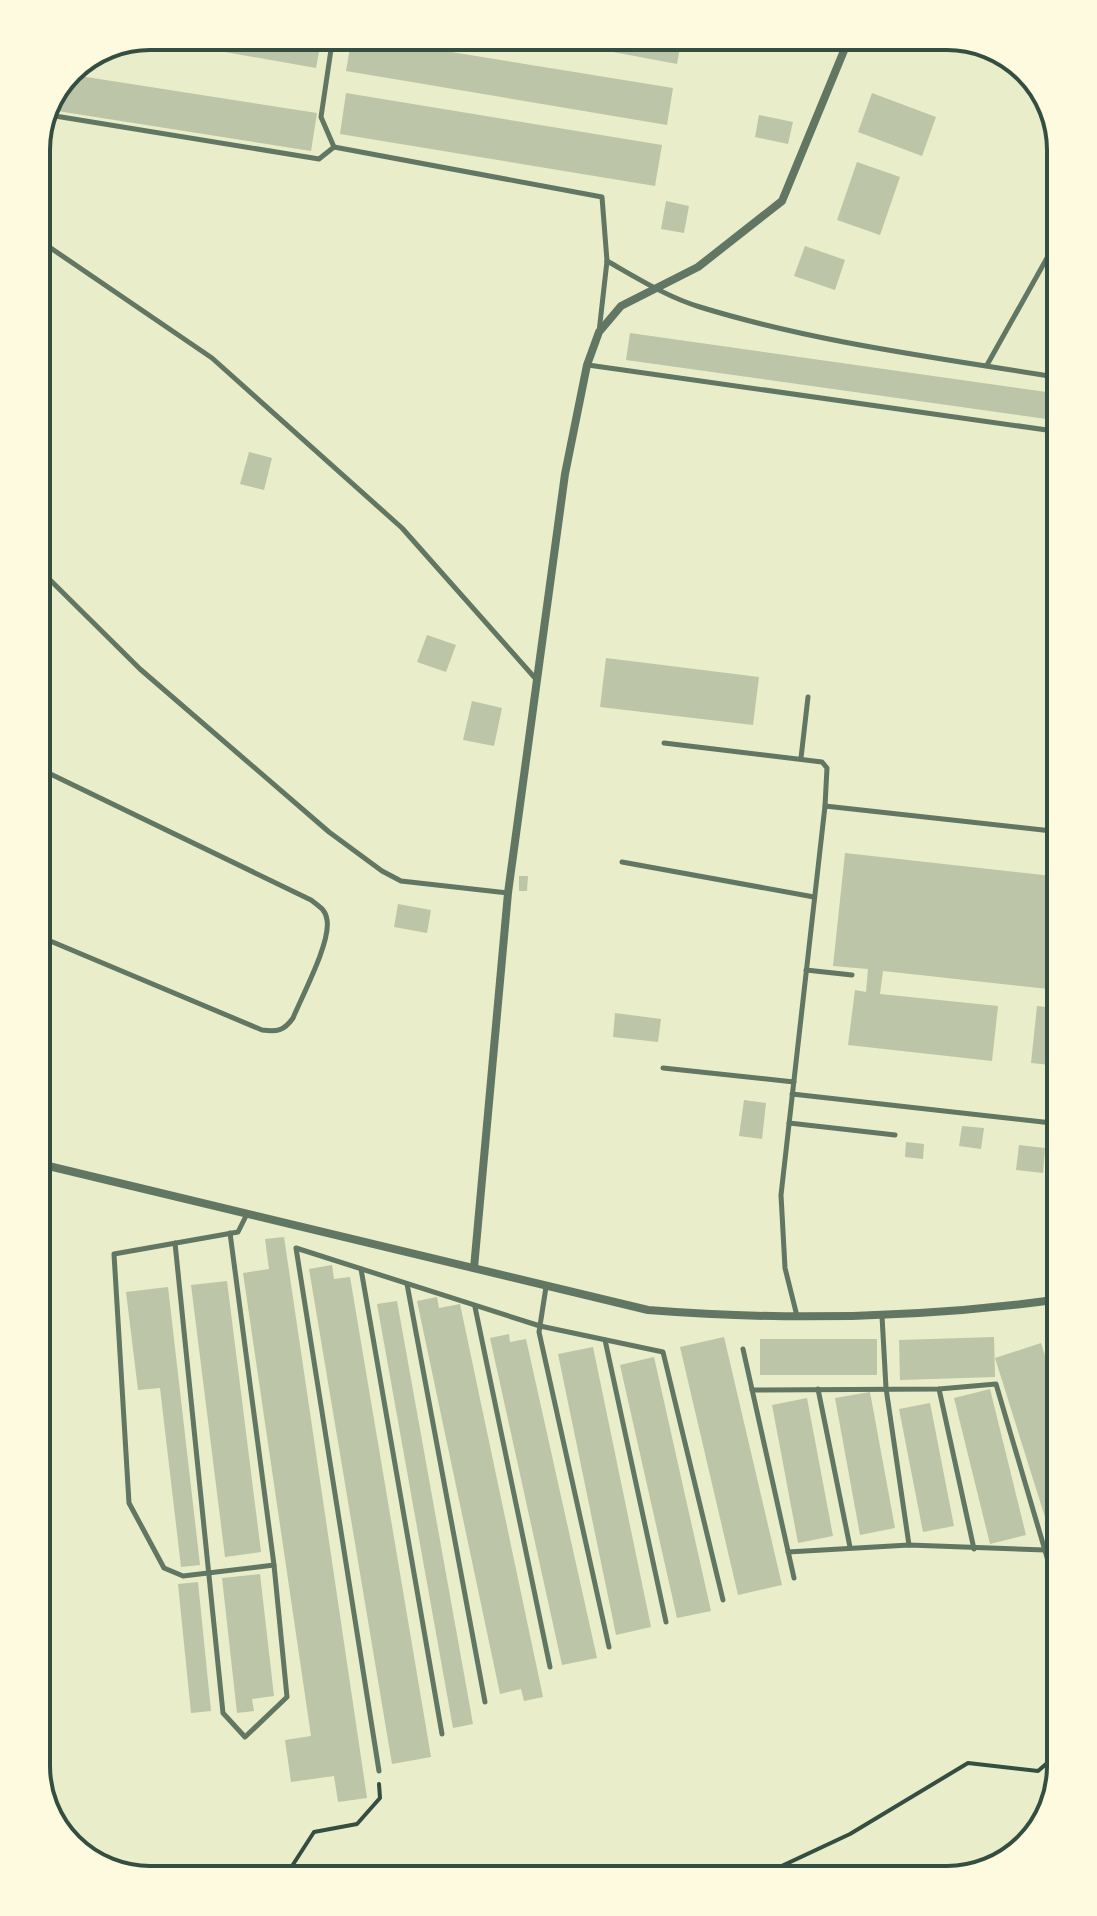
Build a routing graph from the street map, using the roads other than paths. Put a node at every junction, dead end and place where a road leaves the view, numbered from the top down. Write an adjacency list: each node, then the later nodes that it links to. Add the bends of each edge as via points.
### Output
1 (331, 50): 4 (lane, via 321,117)
2 (845, 50): 8 (street, via 782,201 698,267)
3 (56, 116): 4 (lane, via 319,159)
4 (334, 147): 7 (lane, via 602,197)
5 (50, 248): 15 (lane, via 212,358 402,528)
6 (1047, 258): 11 (lane)
7 (607, 261): 8 (lane); 9 (lane)
8 (652, 287): 9 (street, via 621,306); 11 (lane, via 699,307 837,340)
9 (599, 332): 10 (street)
10 (587, 365): 13 (lane); 15 (street)
11 (987, 365): 12 (lane)
12 (1047, 376)
13 (1047, 430)
14 (50, 580): 23 (lane, via 140,669 329,832 382,871 401,881)
15 (535, 678): 23 (street)
16 (808, 697): 18 (lane)
17 (664, 743): 18 (lane)
18 (801, 758): 20 (lane, via 827,768)
19 (50, 774): 25 (lane, via 311,900 328,921 293,1018 275,1032)
20 (825, 806): 21 (lane); 24 (lane)
21 (1047, 830)
22 (622, 862): 24 (lane)
23 (508, 893): 38 (street)
24 (814, 897): 26 (lane)
25 (50, 941)
26 (806, 970): 27 (lane); 29 (lane)
27 (852, 975)
28 (663, 1068): 29 (lane)
29 (794, 1082): 30 (lane)
30 (792, 1094): 31 (lane); 32 (lane)
31 (1047, 1122)
32 (789, 1123): 33 (lane); 44 (lane, via 781,1195 785,1268)
33 (895, 1135)
34 (50, 1167): 35 (street)
35 (246, 1216): 36 (lane, via 238,1232); 38 (street)
36 (230, 1233): 37 (lane); 59 (lane)
37 (175, 1243): 60 (lane); 60 (lane, via 114,1254 129,1503 164,1568 183,1576)
38 (474, 1268): 41 (street)
39 (361, 1269): 40 (lane); 67 (lane); 68 (lane, via 296,1248)
40 (407, 1284): 43 (lane); 66 (lane)
41 (546, 1287): 44 (street, via 648,1310); 46 (lane)
42 (1047, 1300): 45 (street)
43 (475, 1306): 46 (lane); 65 (lane)
44 (797, 1316): 45 (street)
45 (882, 1316): 49 (lane)
46 (540, 1326): 47 (lane); 64 (lane)
47 (605, 1340): 62 (lane, via 663,1352); 63 (lane)
48 (743, 1349): 52 (lane)
49 (886, 1388): 50 (lane); 51 (lane); 53 (lane)
50 (818, 1389): 52 (lane); 54 (lane)
51 (939, 1389): 55 (lane); 56 (lane, via 996,1384)
52 (752, 1390): 57 (lane)
53 (909, 1545): 54 (lane); 55 (lane)
54 (850, 1547): 57 (lane)
55 (974, 1549): 56 (lane)
56 (1045, 1550): 58 (lane)
57 (788, 1552): 61 (lane)
58 (1047, 1557)
59 (274, 1565): 60 (lane); 60 (lane, via 287,1697 245,1737 223,1713)
60 (211, 1573)
61 (794, 1578)
62 (723, 1600)
63 (666, 1622)
64 (609, 1647)
65 (550, 1667)
66 (485, 1702)
67 (442, 1734)
68 (379, 1771)

